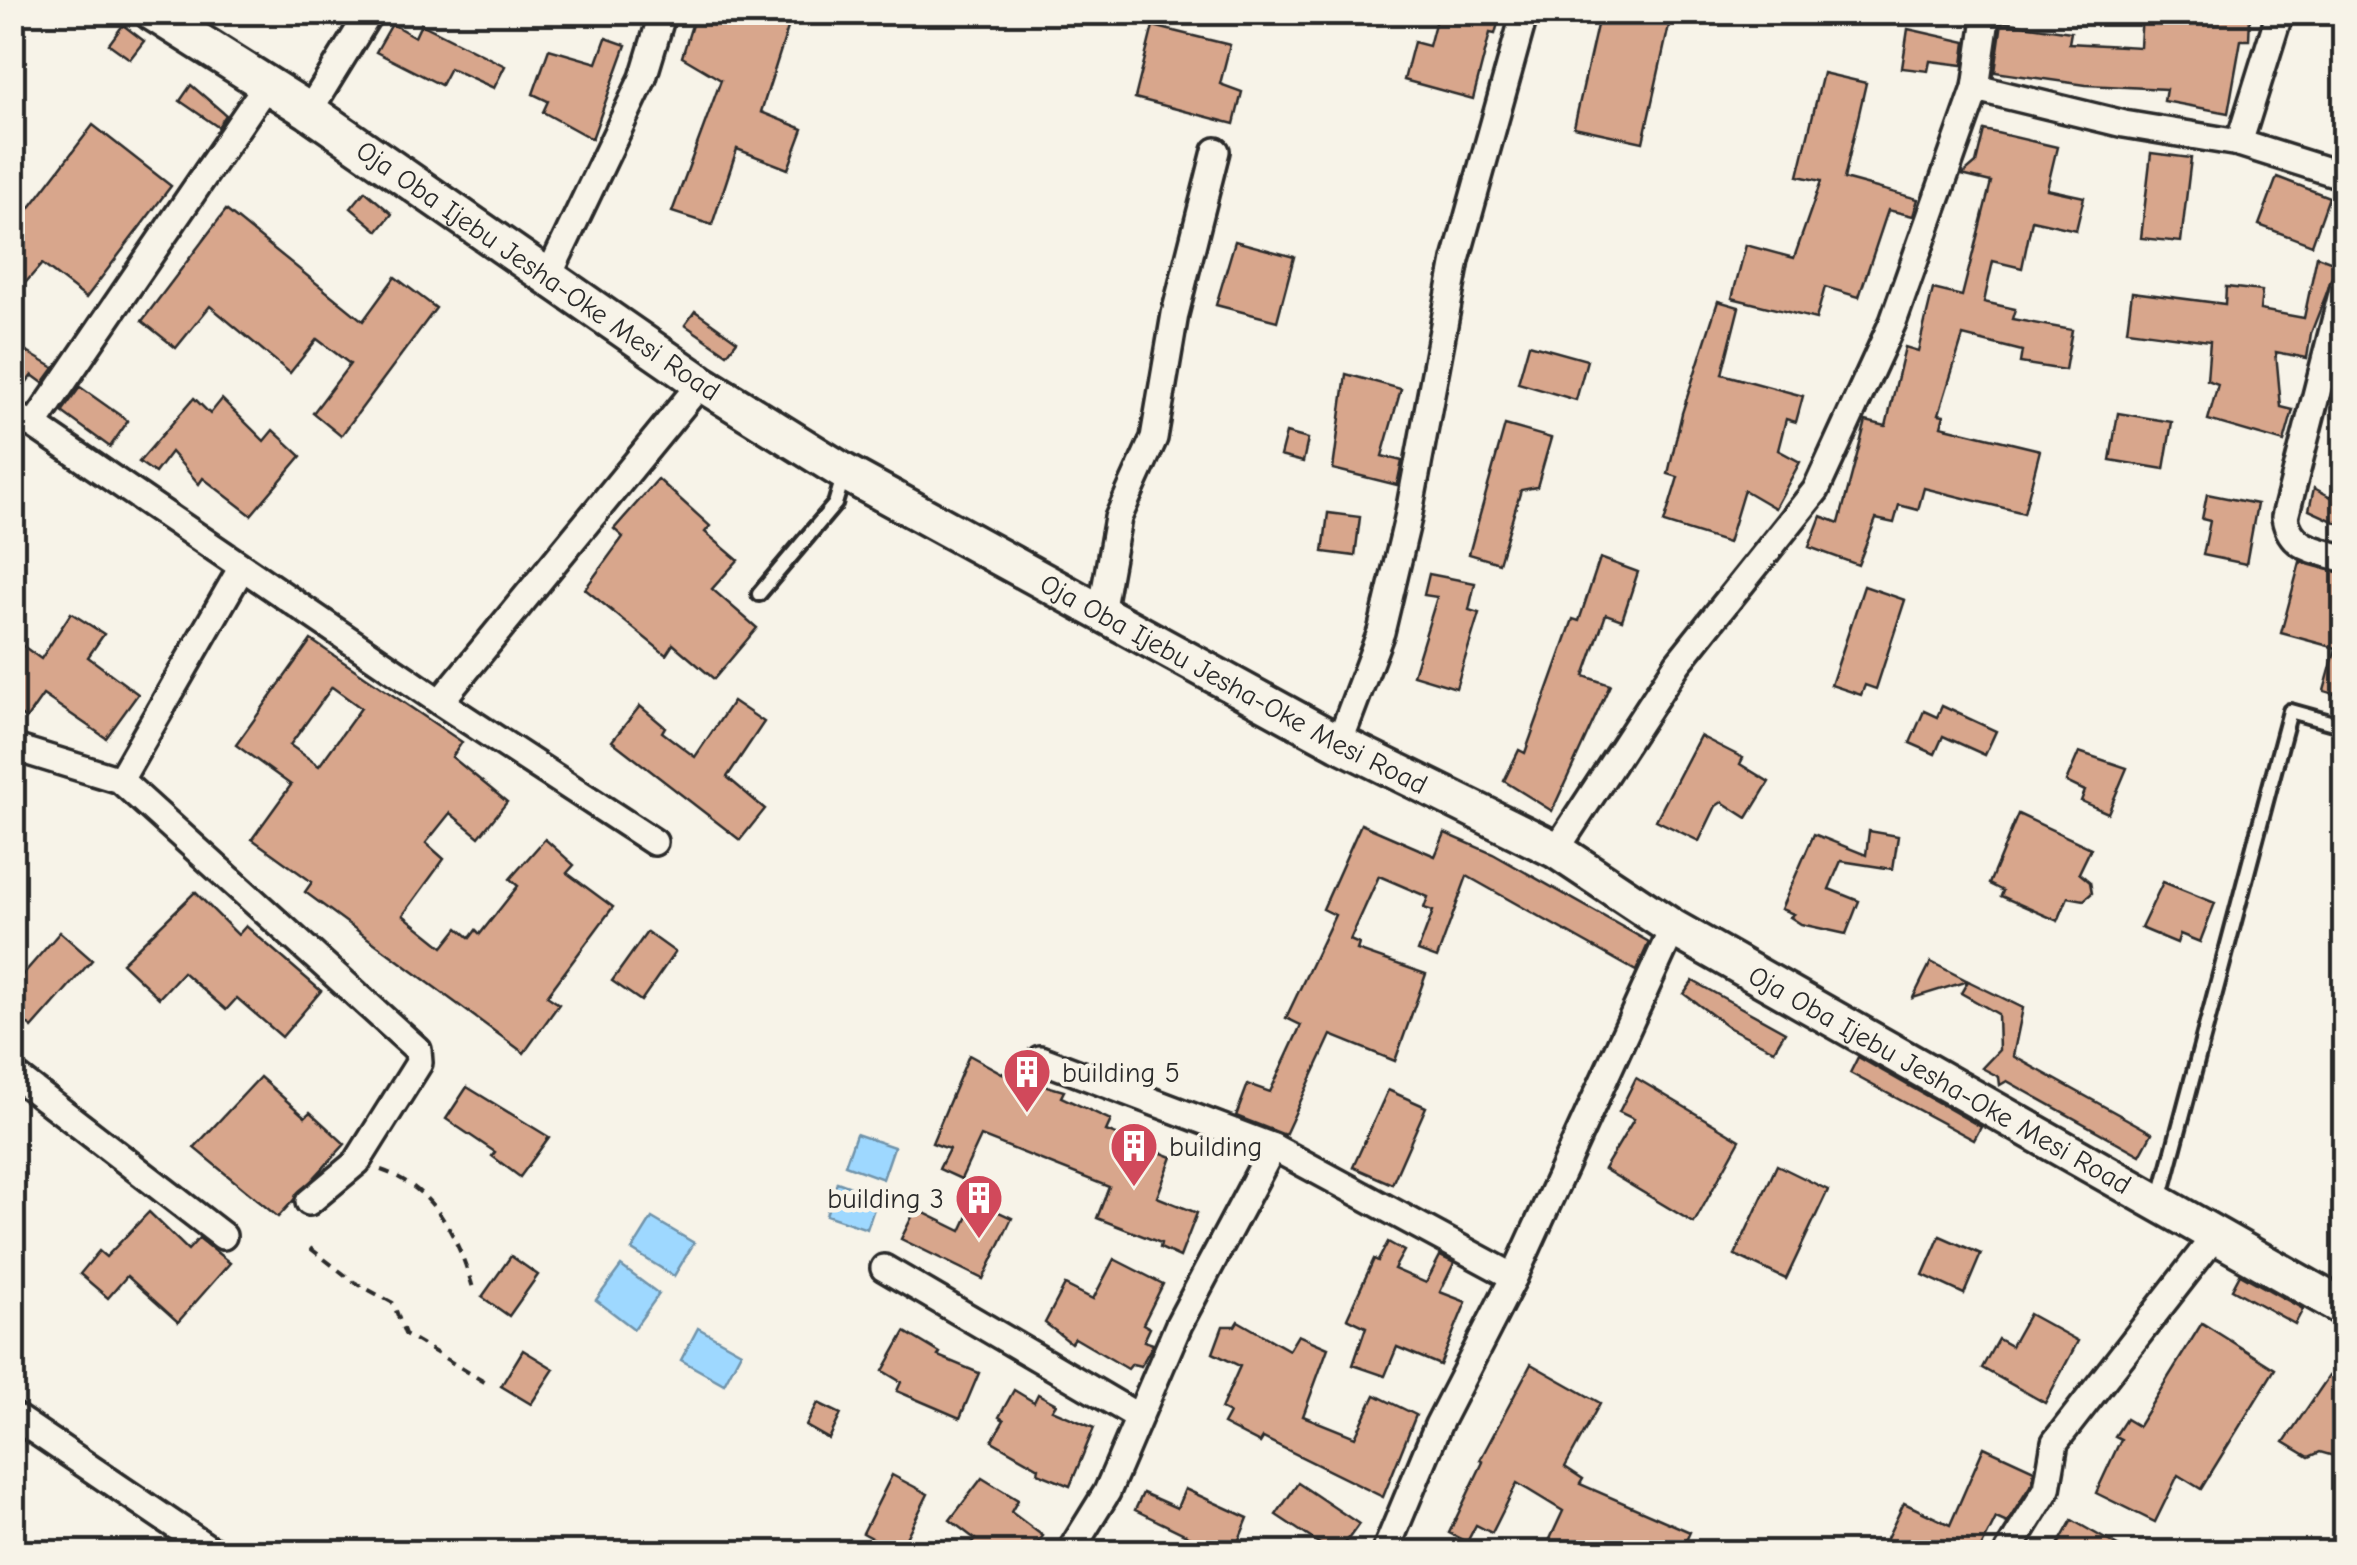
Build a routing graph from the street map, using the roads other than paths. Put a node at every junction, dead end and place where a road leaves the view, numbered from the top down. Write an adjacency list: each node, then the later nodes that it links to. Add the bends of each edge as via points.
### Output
1 (152, 12): 7 (main road, Oja Oba Ijebu Jesha-Oke Mesi Road)
2 (370, 12): 9 (street)
3 (663, 12): 13 (street, via 643,78)
4 (1525, 12): 24 (street, via 1456,260 1381,632)
5 (1987, 12): 8 (street)
6 (2280, 12): 10 (street)
7 (267, 84): 9 (main road, Oja Oba Ijebu Jesha-Oke Mesi Road); 16 (street)
8 (1976, 88): 10 (street); 28 (street, via 1893,322 1816,490 1678,663)
9 (309, 111): 13 (main road, Oja Oba Ijebu Jesha-Oke Mesi Road)
10 (2238, 143): 12 (street)
11 (1216, 152): 21 (street, via 1175,314 1154,438 1118,518)
12 (2344, 176)
13 (547, 279): 15 (main road, Oja Oba Ijebu Jesha-Oke Mesi Road)
14 (2344, 286): 18 (street, via 2285,516 2296,543)
15 (701, 384): 17 (main road, Oja Oba Ijebu Jesha-Oke Mesi Road); 22 (street)
16 (23, 420): 19 (street)
17 (844, 472): 20 (lane, via 835,504); 21 (main road, Oja Oba Ijebu Jesha-Oke Mesi Road)
18 (2344, 558)
19 (242, 569): 22 (street); 26 (street)
20 (759, 594)
21 (1101, 613): 24 (main road, Oja Oba Ijebu Jesha-Oke Mesi Road)
22 (440, 702): 27 (street)
23 (2344, 726): 34 (lane, via 2290,712)
24 (1339, 743): 28 (main road, Oja Oba Ijebu Jesha-Oke Mesi Road)
25 (12, 747): 26 (street)
26 (120, 780): 33 (street, via 418,1050 419,1063 357,1162)
27 (654, 842)
28 (1556, 850): 29 (main road, Oja Oba Ijebu Jesha-Oke Mesi Road)
29 (1673, 928): 34 (main road, Oja Oba Ijebu Jesha-Oke Mesi Road); 38 (street)
30 (1040, 1058): 32 (street)
31 (12, 1073): 35 (street)
32 (1273, 1147): 38 (street); 41 (street)
33 (309, 1202)
34 (2159, 1203): 36 (main road, Oja Oba Ijebu Jesha-Oke Mesi Road)
35 (223, 1236)
36 (2214, 1236): 39 (main road, Oja Oba Ijebu Jesha-Oke Mesi Road); 45 (street, via 2054,1442 2047,1489)
37 (884, 1268): 41 (street)
38 (1514, 1277): 44 (street, via 1438,1425)
39 (2344, 1308)
40 (12, 1414): 42 (street)
41 (1137, 1416): 43 (street, via 1107,1492)
42 (214, 1552)
43 (1070, 1552)
44 (1385, 1552)
45 (2008, 1552)

